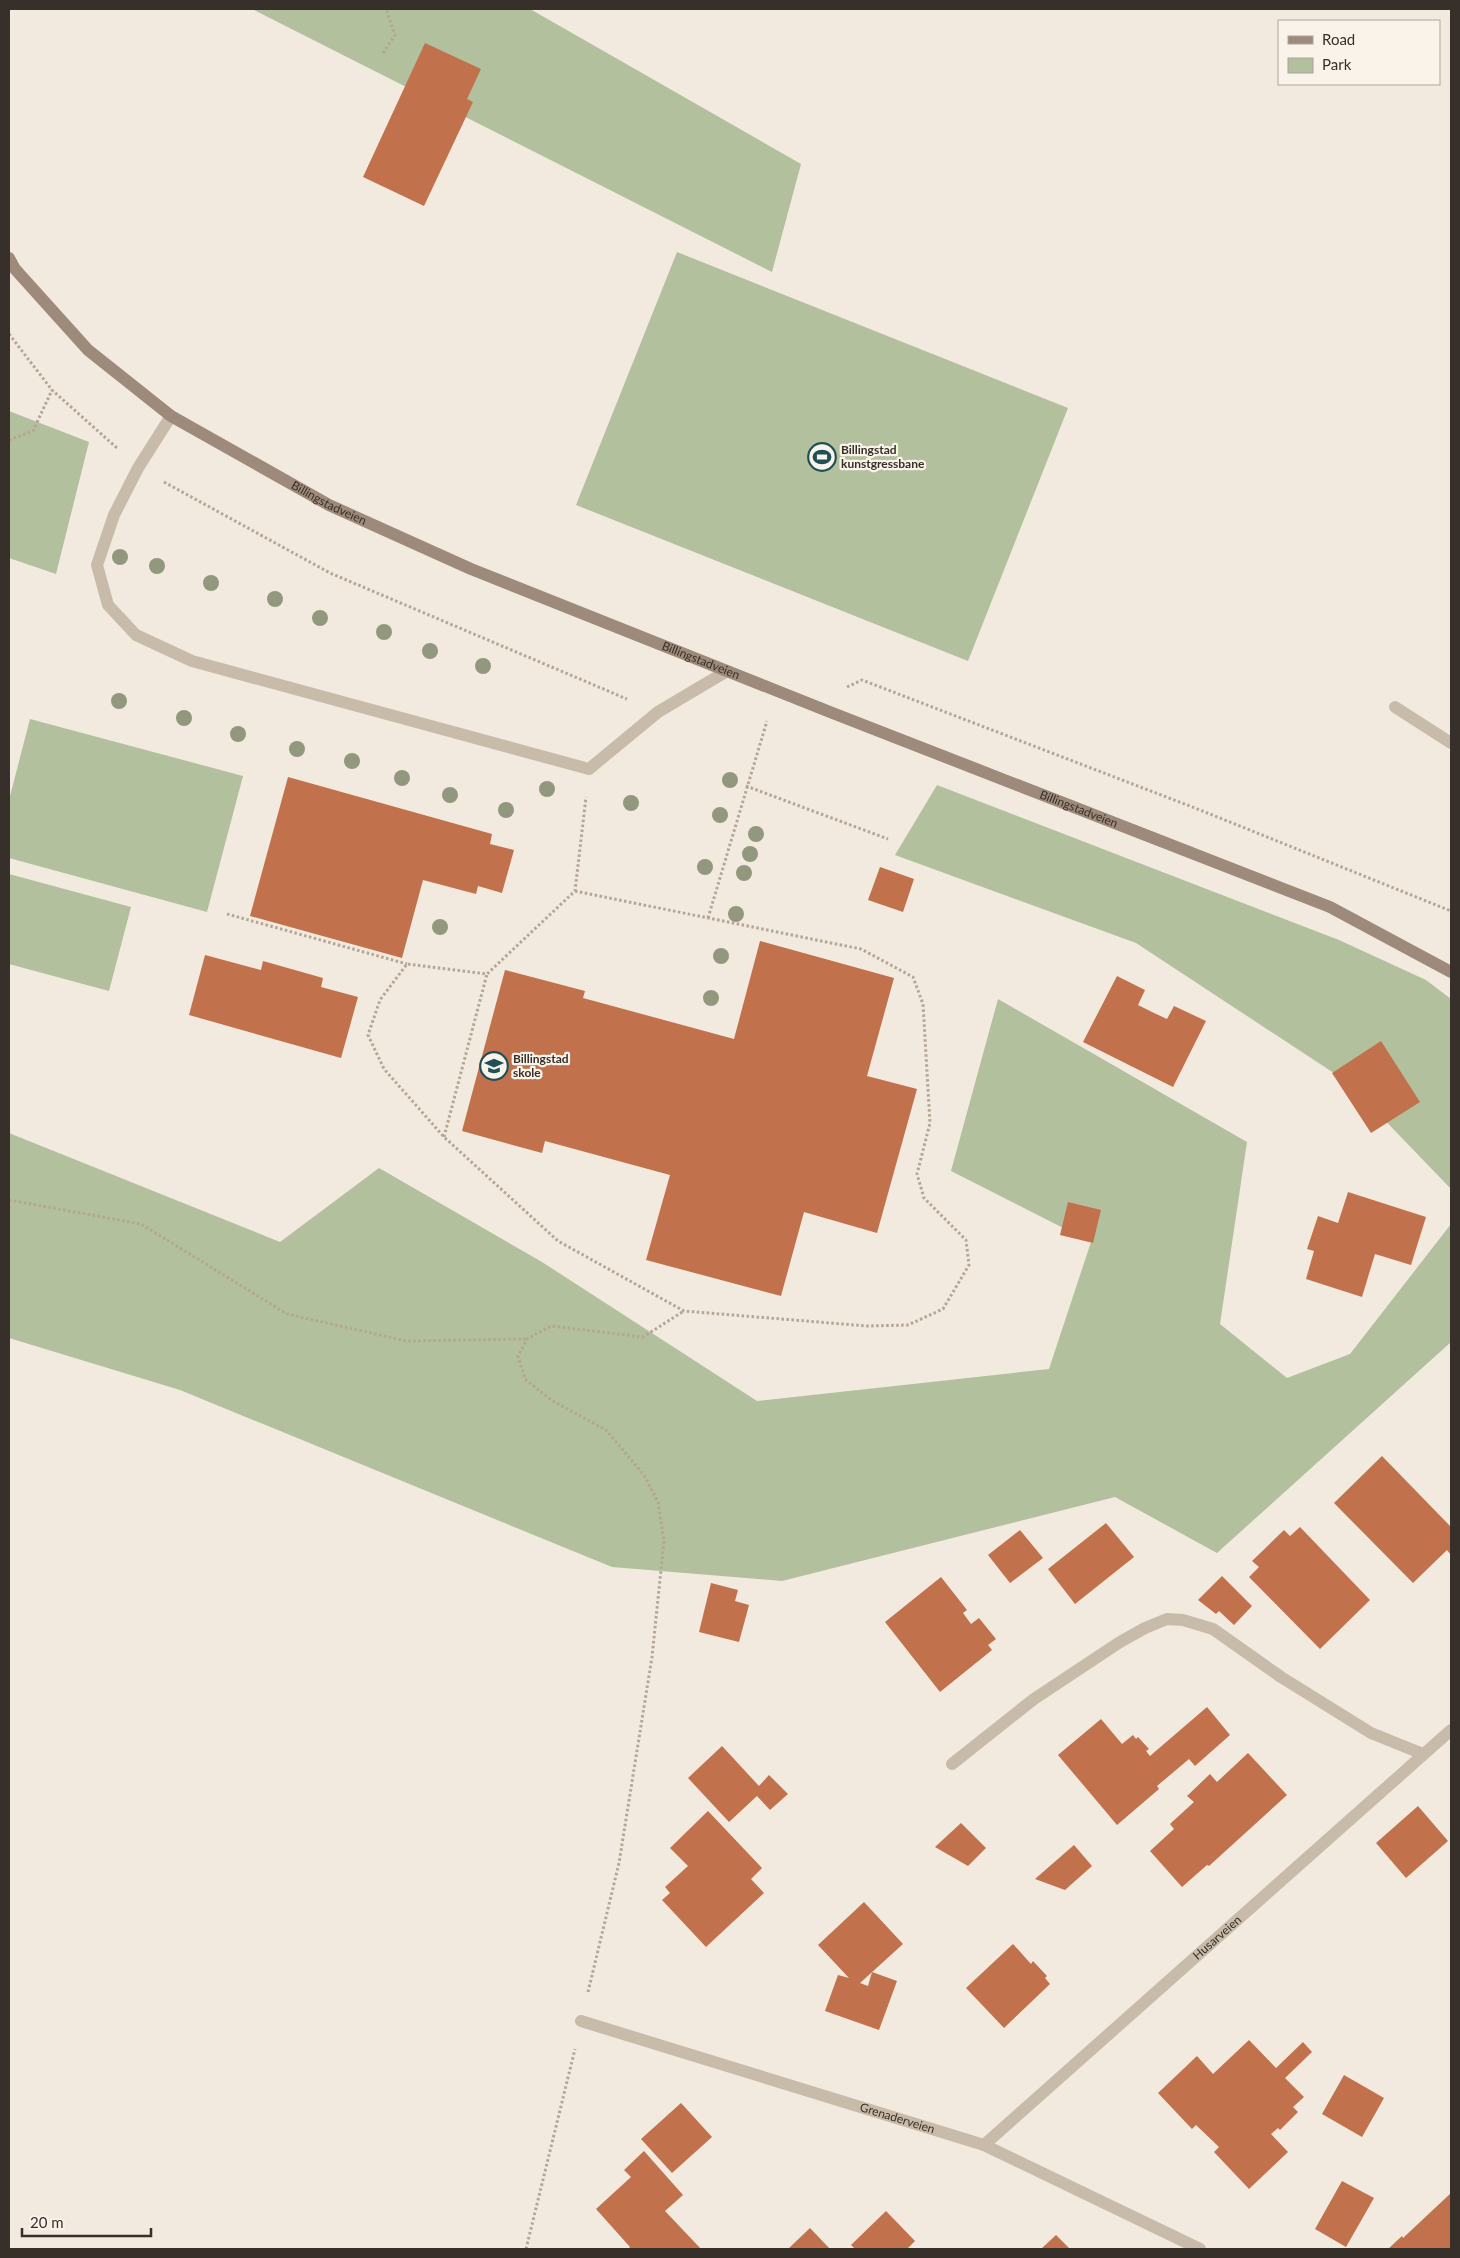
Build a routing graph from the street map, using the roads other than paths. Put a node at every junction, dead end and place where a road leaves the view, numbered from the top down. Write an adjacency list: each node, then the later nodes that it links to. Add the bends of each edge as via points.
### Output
1 (9, 258): 2 (main road, Billingstadveien, via 15,269 88,350)
2 (171, 416): 3 (main road, Billingstadveien, via 338,509 470,569); 3 (street, via 138,468 114,515 98,565 108,606 136,635 192,661 589,769 658,712)
3 (727, 671): 6 (main road, Billingstadveien, via 1330,907)
4 (1395, 707): 5 (street)
5 (1451, 743)
6 (1451, 972)
7 (1451, 1730): 8 (street, Husarveien)
8 (1423, 1754): 9 (street, via 1371,1733 1280,1677 1213,1629 1167,1619 1120,1642 1034,1698); 11 (street, Husarveien)
9 (952, 1764)
10 (581, 2022): 11 (street, Grenaderveien)
11 (984, 2145): 12 (street, Grenaderveien)
12 (1200, 2249)

